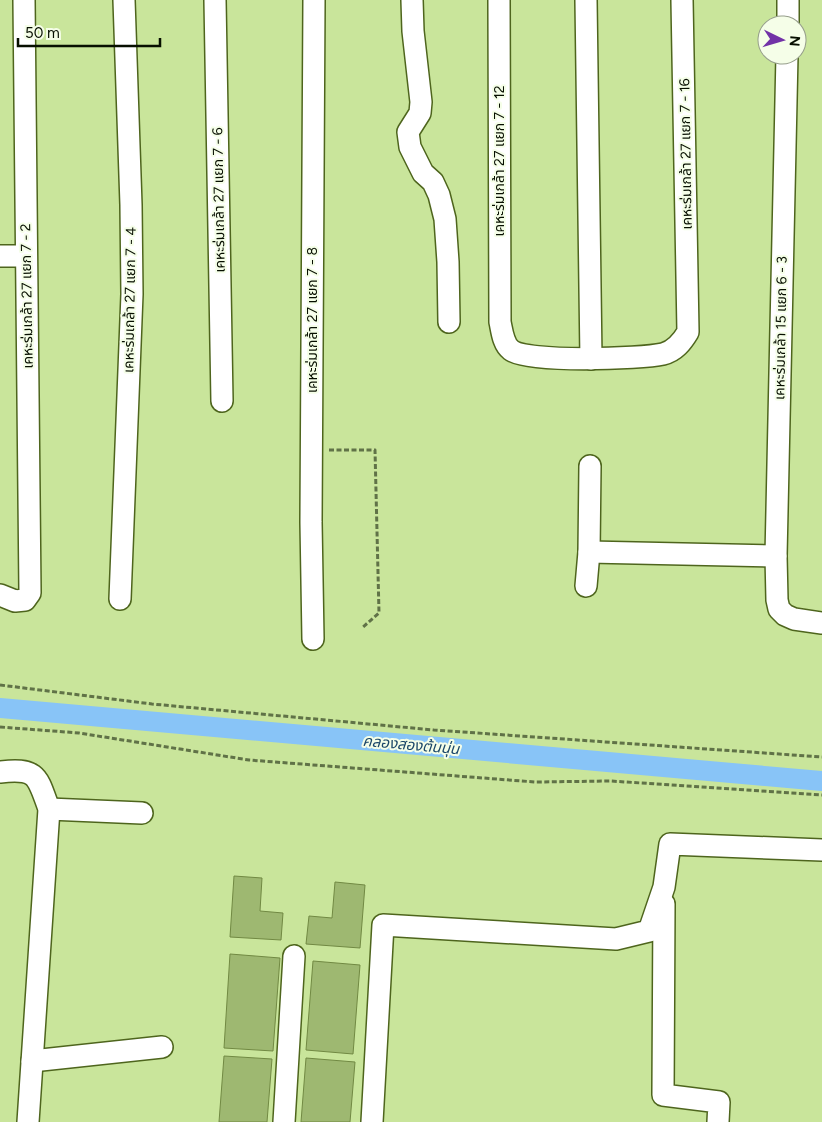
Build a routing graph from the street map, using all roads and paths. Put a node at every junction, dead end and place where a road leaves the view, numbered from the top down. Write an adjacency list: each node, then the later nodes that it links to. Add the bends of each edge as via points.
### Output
1 (24, 0): 13 (street, เคหะร่มเกล้า 27 แยก 7 - 2)
2 (124, 0): 23 (street, เคหะร่มเกล้า 27 แยก 7 - 4, via 132,294)
3 (215, 0): 16 (street, เคหะร่มเกล้า 27 แยก 7 - 6)
4 (314, 0): 17 (street, เคหะร่มเกล้า 27 แยก 7 - 8)
5 (412, 0): 14 (street, via 421,102 420,113 408,132 410,147 423,173 433,182 445,219)
6 (499, 0): 15 (street, เคหะร่มเกล้า 27 แยก 7 - 12, via 500,322 505,342 511,351 527,356)
7 (586, 0): 15 (street)
8 (682, 0): 15 (street, เคหะร่มเกล้า 27 แยก 7 - 16, via 688,332 681,345 664,354)
9 (788, 0): 10 (street)
10 (788, 15)
11 (787, 65): 20 (street, เคหะร่มเกล้า 15 แยก 6 - 3)
12 (0, 256): 13 (street)
13 (26, 256): 22 (street, เคหะร่มเกล้า 27 แยก 7 - 2, via 30,593 20,601)
14 (449, 322)
15 (590, 359)
16 (222, 401)
17 (311, 450): 25 (path, via 375,450 380,613); 26 (street, เคหะร่มเกล้า 27 แยก 7 - 8)
18 (590, 466): 19 (street)
19 (589, 552): 20 (street); 21 (street)
20 (776, 556): 24 (street, เคหะร่มเกล้า 15 แยก 6 - 3, via 779,609 794,619)
21 (586, 586)
22 (0, 595)
23 (120, 599)
24 (822, 623)
25 (363, 627)
26 (313, 639)
27 (0, 684): 29 (path, via 152,704 434,730)
28 (0, 726): 31 (path, via 79,732 278,763 535,782 611,781)
29 (822, 757)
30 (0, 772): 32 (street, via 20,770 31,773 40,784)
31 (822, 795)
32 (49, 809): 33 (street); 38 (street)
33 (142, 813)
34 (822, 850): 35 (street, via 670,844)
35 (664, 887): 41 (street, via 649,931 616,940 383,925); 42 (street, via 663,1095 719,1102)
36 (294, 956): 40 (street)
37 (162, 1047): 38 (street)
38 (32, 1061): 39 (street)
39 (28, 1122)
40 (284, 1122)
41 (372, 1122)
42 (718, 1122)

